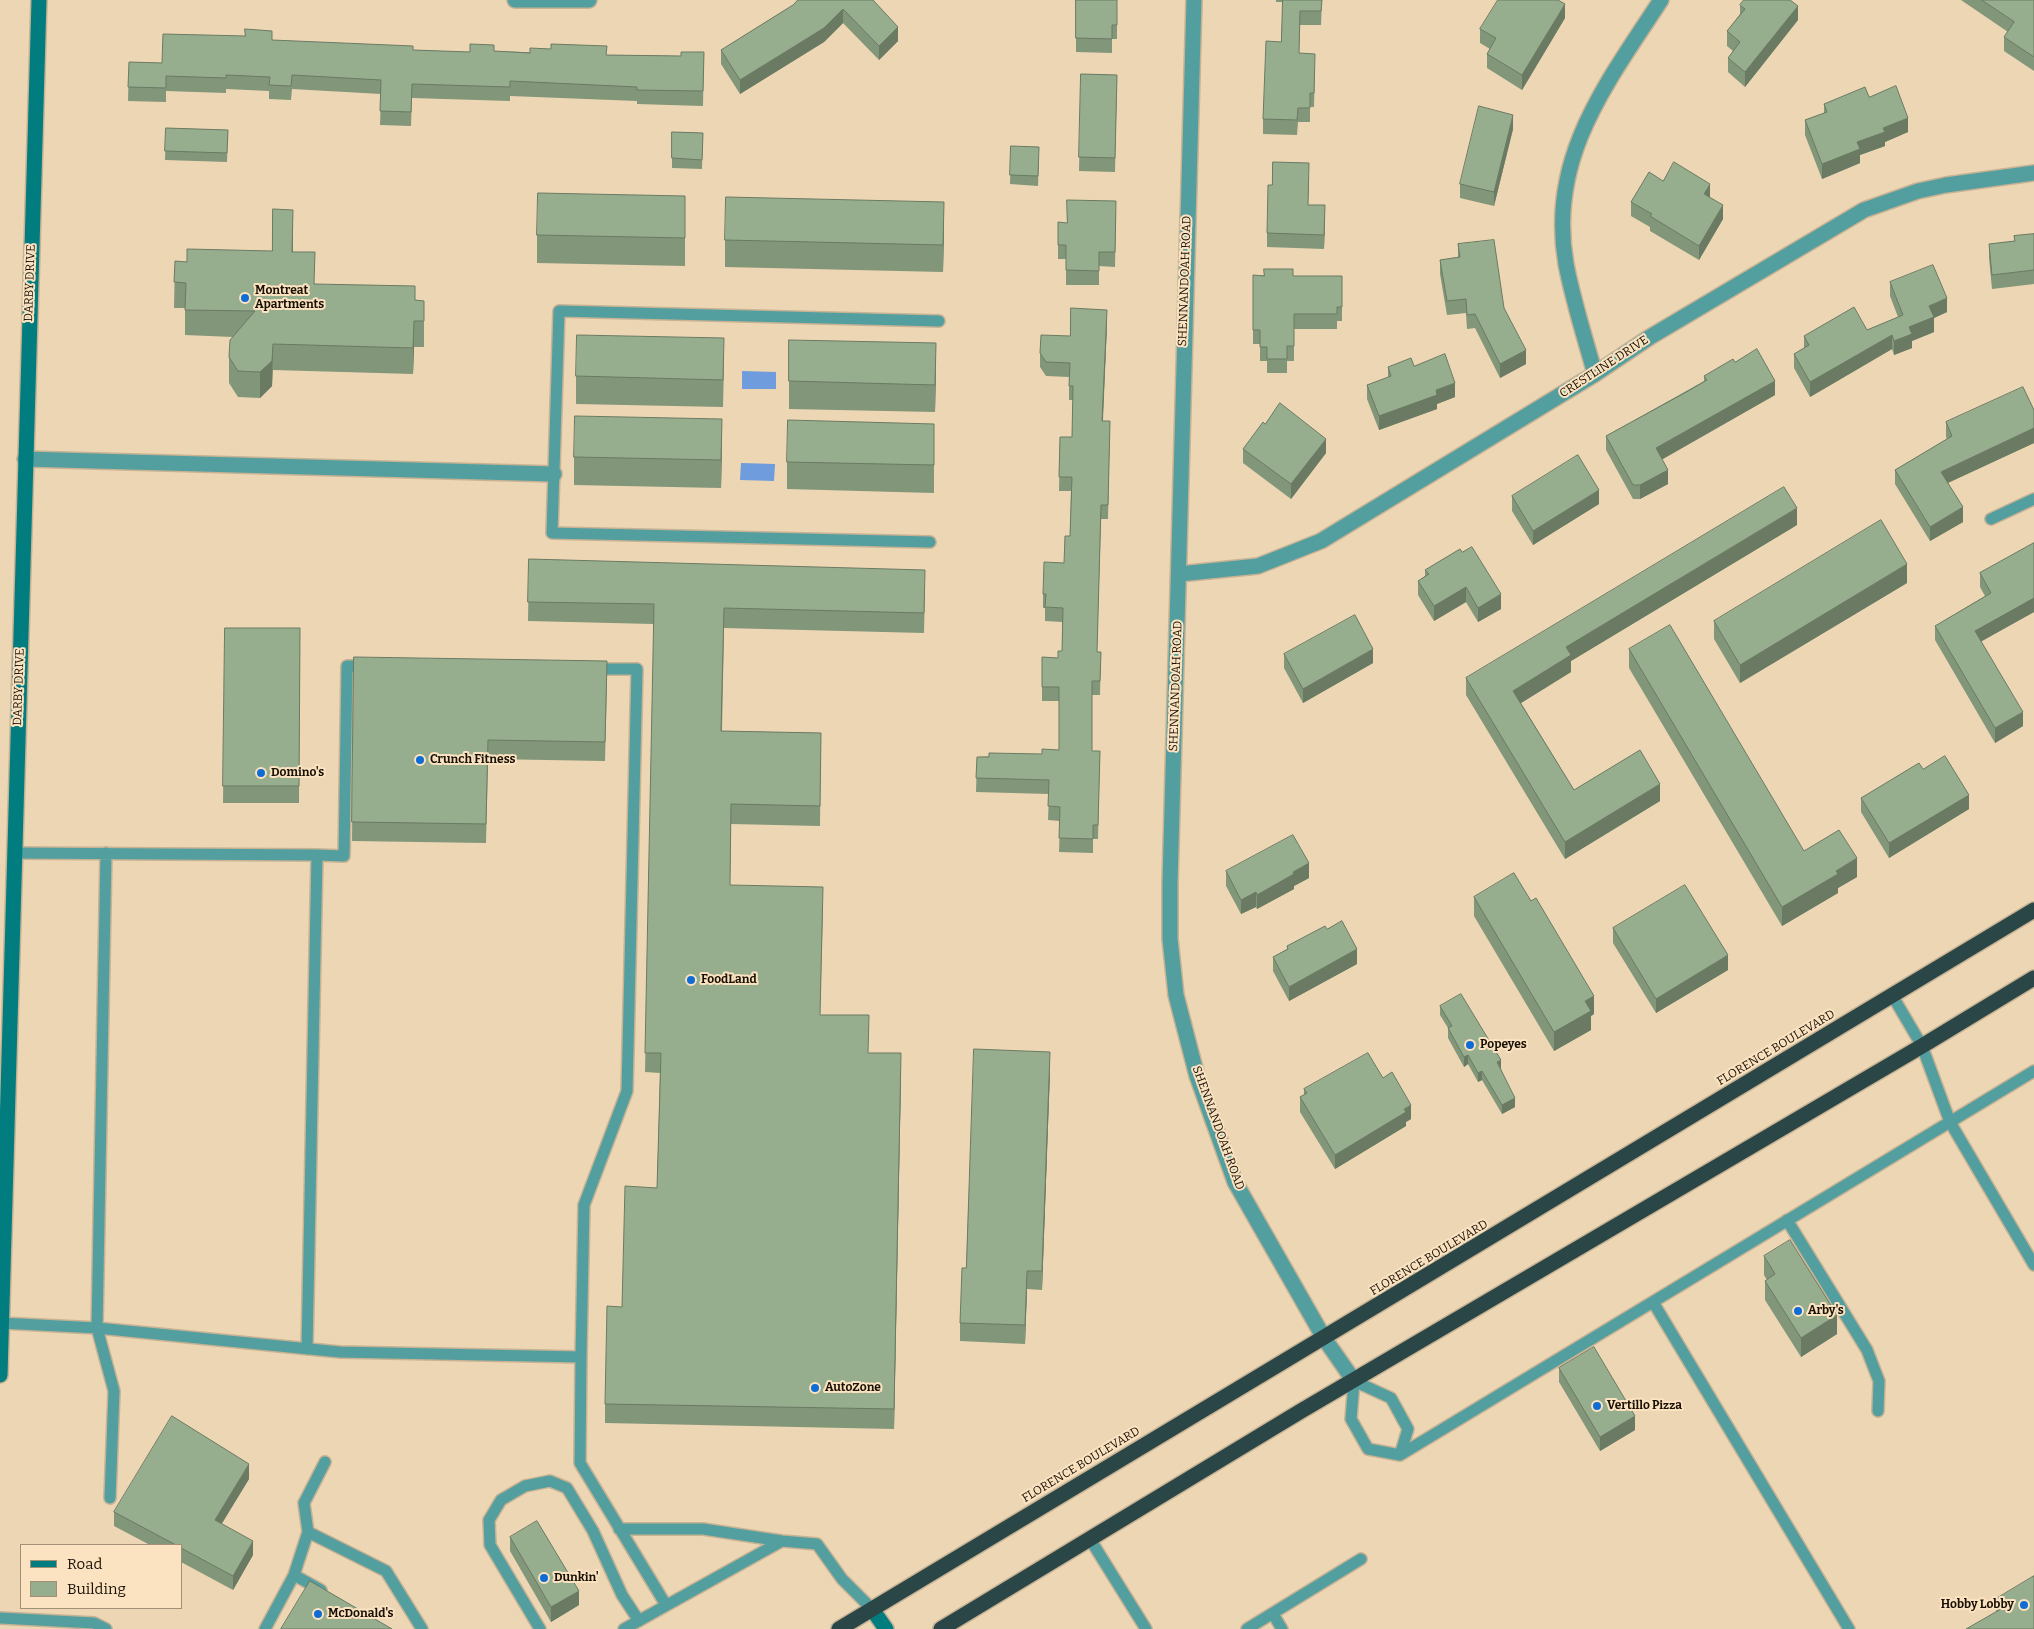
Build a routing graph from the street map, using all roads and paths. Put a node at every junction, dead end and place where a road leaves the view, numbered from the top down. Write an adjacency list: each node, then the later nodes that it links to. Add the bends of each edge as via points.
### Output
1 (39, 0): 9 (main road, DARBY DRIVE)
2 (515, 0): 3 (street)
3 (589, 0)
4 (1194, 0): 14 (street, SHENNANDOAH ROAD)
5 (1661, 0): 8 (street, via 1597,98 1585,122 1568,175 1563,203 1566,263)
6 (2034, 174): 8 (street, CRESTLINE DRIVE, via 1946,185 1864,210 1650,337)
7 (939, 321): 10 (lane, via 559,311)
8 (1595, 374): 14 (street, CRESTLINE DRIVE, via 1322,542 1258,566)
9 (25, 459): 10 (street); 17 (main road, DARBY DRIVE)
10 (554, 474): 13 (lane, via 552,534)
11 (2034, 499): 12 (lane)
12 (1991, 519)
13 (930, 542)
14 (1179, 574): 32 (street, SHENNANDOAH ROAD, via 1170,883 1170,939 1176,995 1197,1076 1235,1182)
15 (376, 666): 19 (lane, via 347,666 344,856)
16 (579, 668): 34 (lane, via 637,669 627,1091 584,1205)
17 (14, 853): 18 (lane); 26 (main road, DARBY DRIVE)
18 (106, 854): 19 (lane); 31 (lane)
19 (317, 855): 33 (lane)
20 (2034, 910): 22 (highway, FLORENCE BOULEVARD)
21 (2034, 978): 23 (highway)
22 (1892, 995): 23 (lane); 32 (highway, FLORENCE BOULEVARD)
23 (1922, 1046): 25 (lane); 36 (highway)
24 (2034, 1072): 25 (lane)
25 (1950, 1122): 27 (lane); 28 (lane)
26 (3, 1152): 30 (main road, DARBY DRIVE)
27 (1787, 1220): 29 (lane); 37 (lane, via 1867,1350 1879,1382)
28 (2034, 1265)
29 (1653, 1302): 38 (lane); 64 (lane)
30 (0, 1323): 31 (lane); 35 (main road, DARBY DRIVE)
31 (97, 1328): 33 (lane); 40 (lane, via 114,1391)
32 (1324, 1338): 36 (street, SHENNANDOAH ROAD); 49 (highway, FLORENCE BOULEVARD)
33 (307, 1349): 34 (lane)
34 (580, 1357): 41 (lane, via 580,1463)
35 (0, 1375)
36 (1354, 1382): 38 (lane, via 1391,1398 1408,1429); 38 (lane, via 1351,1419 1368,1450); 43 (highway)
37 (1878, 1411)
38 (1400, 1455)
39 (324, 1462): 42 (lane, via 304,1503)
40 (110, 1498)
41 (619, 1529): 44 (lane, via 703,1529); 48 (lane)
42 (308, 1532): 46 (lane); 55 (lane, via 386,1571)
43 (1090, 1539): 60 (highway); 61 (lane)
44 (782, 1541): 48 (lane); 49 (lane, via 817,1544 842,1579)
45 (1361, 1559): 50 (lane)
46 (294, 1575): 47 (lane); 54 (lane)
47 (334, 1598)
48 (666, 1606): 52 (lane)
49 (872, 1609): 58 (highway, FLORENCE BOULEVARD); 59 (main road)
50 (1273, 1614): 62 (lane); 63 (lane)
51 (0, 1618): 53 (lane, via 94,1623)
52 (638, 1621): 56 (lane, via 622,1595 593,1531 567,1488 550,1481 525,1486 501,1500 489,1520 490,1545); 57 (lane)
53 (106, 1629)
54 (265, 1629)
55 (422, 1629)
56 (540, 1629)
57 (624, 1629)
58 (839, 1629)
59 (886, 1629)
60 (941, 1629)
61 (1146, 1629)
62 (1247, 1629)
63 (1282, 1629)
64 (1849, 1629)

